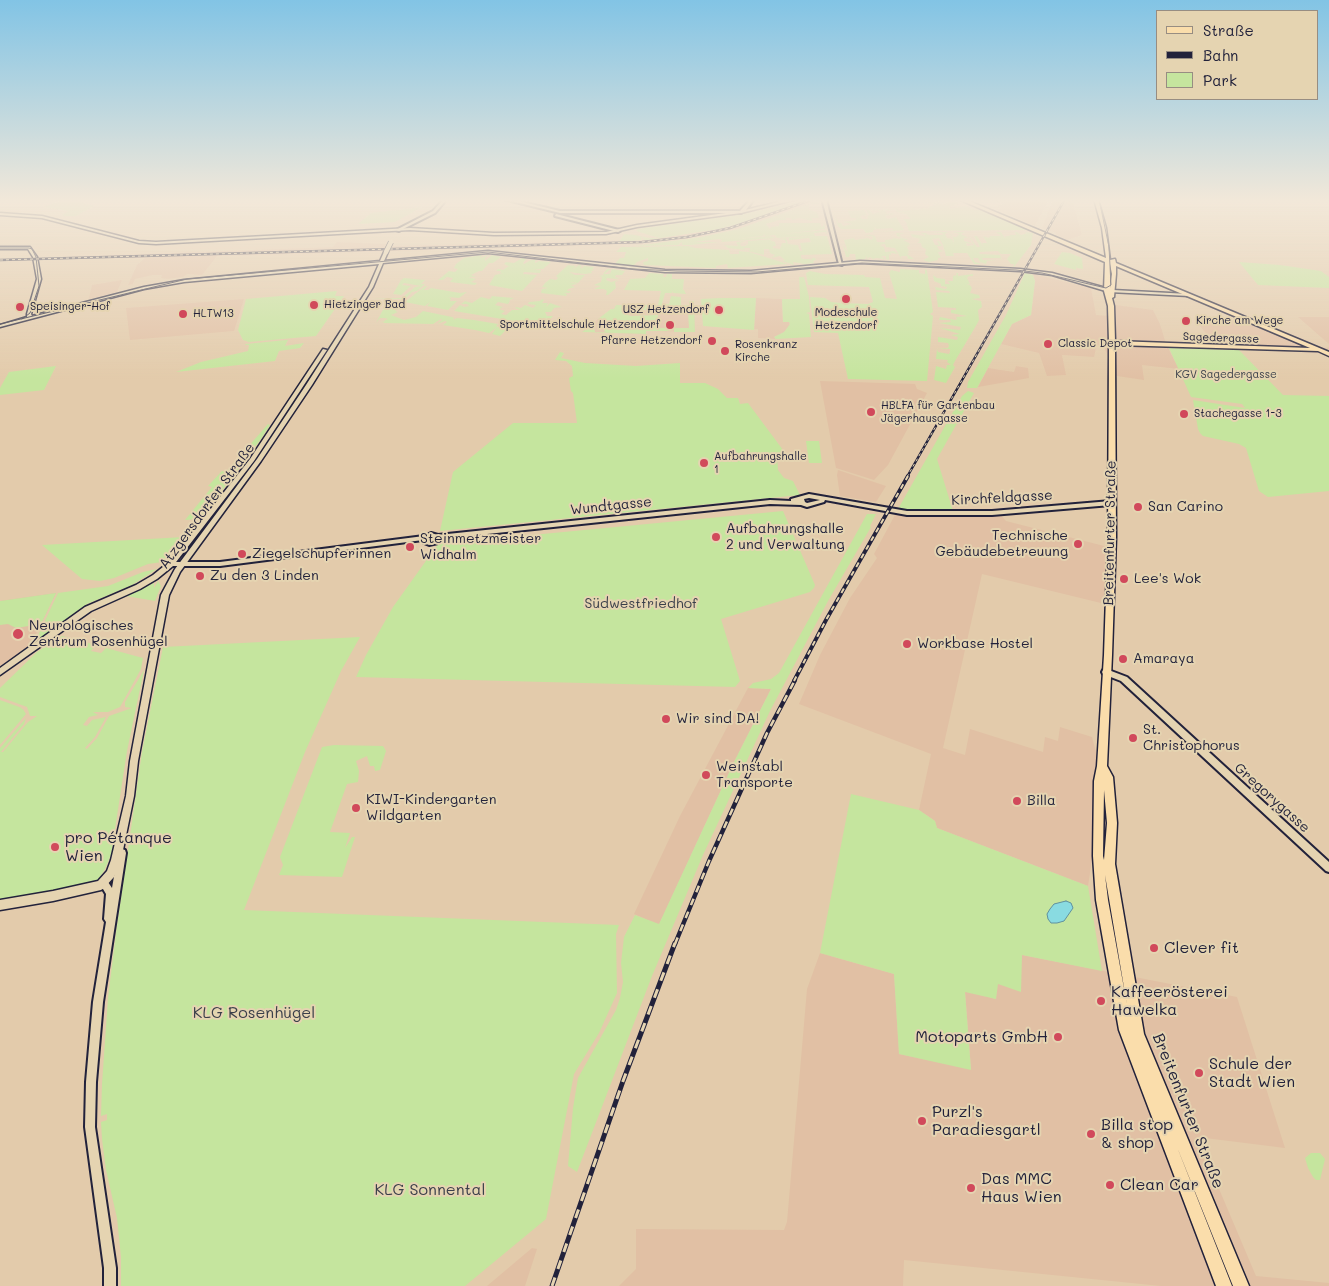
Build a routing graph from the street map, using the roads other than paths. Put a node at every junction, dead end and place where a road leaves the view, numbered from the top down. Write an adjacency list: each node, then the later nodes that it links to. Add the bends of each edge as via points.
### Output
1 (35, 259): 14 (main road, via 39,279)
2 (395, 259): 7 (main road)
3 (555, 259): 9 (main road, via 689,271 759,271)
4 (840, 259): 9 (street)
5 (1107, 259): 8 (main road); 12 (main road, Breitenfurter Straße)
6 (1113, 259): 8 (main road, Breitenfurter Straße)
7 (382, 260): 11 (main road, Atzgersdorfer Straße); 14 (main road, via 184,279)
8 (1114, 262): 12 (main road, Breitenfurter Straße); 13 (main road); 18 (main road)
9 (841, 264): 10 (main road)
10 (1002, 269): 12 (main road); 12 (main road, via 1044,272)
11 (376, 274): 21 (main road, Atzgersdorfer Straße, via 252,460); 22 (main road, Atzgersdorfer Straße, via 368,292 259,460)
12 (1105, 288): 13 (main road); 16 (main road, Breitenfurter Straße, via 1110,299)
13 (1189, 295): 17 (main road)
14 (30, 317): 15 (main road)
15 (0, 324)
16 (1112, 343): 17 (main road, Sagedergasse); 19 (main road, Breitenfurter Straße)
17 (1320, 350): 18 (main road)
18 (1329, 351)
19 (1111, 503): 20 (street, Kirchfeldgasse, via 992,513); 24 (main road, Breitenfurter Straße)
20 (894, 512): 22 (street, Wundtgasse, via 844,501 814,500 810,505 788,501 438,537 432,543 426,542 425,538 220,564)
21 (171, 564): 22 (street); 23 (main road, Atzgersdorfer Straße, via 138,587 88,609)
22 (182, 564): 26 (main road, Atzgersdorfer Straße, via 162,608)
23 (0, 672)
24 (1106, 672): 25 (main road, Breitenfurter Straße); 27 (street, Gregorygasse, via 1124,680)
25 (1102, 766): 32 (main road, Breitenfurter Straße, via 1098,856 1120,1015); 33 (main road, Breitenfurter Straße, via 1108,777 1112,823 1109,864 1138,1034)
26 (121, 840): 28 (main road, Atzgersdorfer Straße, via 113,870); 30 (street, Atzgersdorfer Straße, via 118,886)
27 (1329, 868)
28 (101, 884): 29 (main road); 30 (street, Atzgersdorfer Straße, via 110,893)
29 (0, 906)
30 (109, 922): 31 (street, Atzgersdorfer Straße, via 92,1060 90,1127)
31 (110, 1286)
32 (1224, 1286)
33 (1240, 1286)

